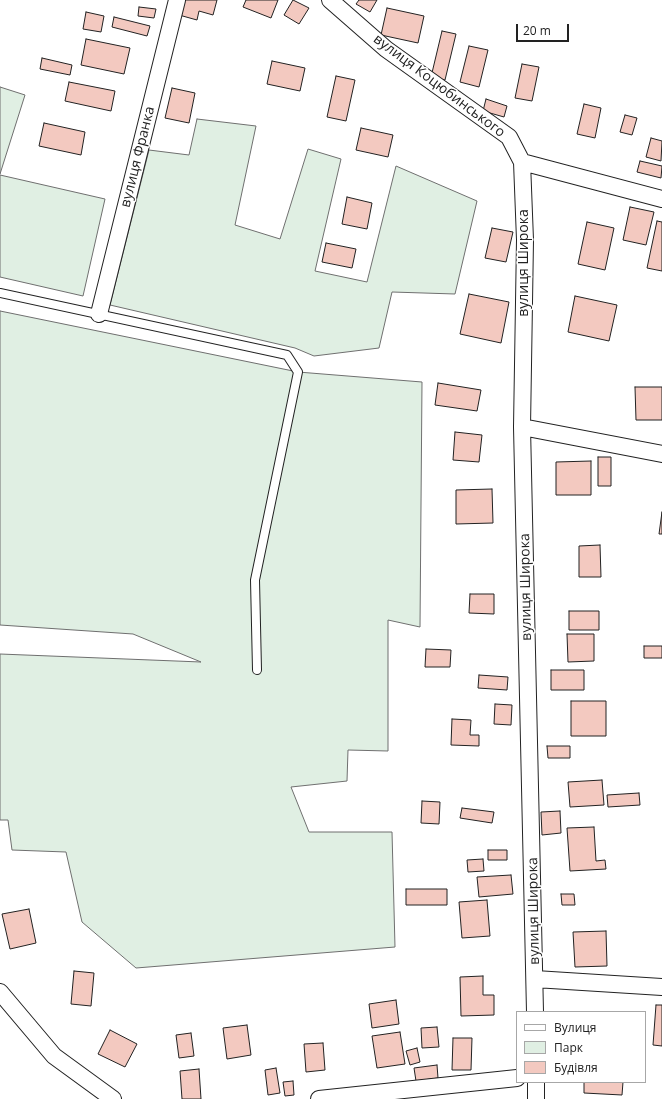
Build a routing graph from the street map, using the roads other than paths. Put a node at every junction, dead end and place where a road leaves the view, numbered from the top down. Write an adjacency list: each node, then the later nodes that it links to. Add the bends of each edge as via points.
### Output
1 (177, 0): 6 (street, вулиця Франка)
2 (330, 0): 3 (street, вулиця Коцюбинського, via 386,49 509,137)
3 (522, 162): 4 (street); 7 (street, вулиця Широка, via 525,240)
4 (662, 200)
5 (0, 293): 6 (lane)
6 (100, 314): 9 (lane, via 287,355 298,372 255,580)
7 (522, 427): 8 (street); 10 (street, вулиця Широка)
8 (662, 454)
9 (257, 670)
10 (535, 979): 11 (street); 13 (street, вулиця Широка)
11 (662, 987)
12 (0, 992): 16 (street, via 54,1056)
13 (535, 1011)
14 (516, 1078): 17 (street)
15 (536, 1083): 18 (street)
16 (113, 1099)
17 (319, 1099)
18 (536, 1099)

